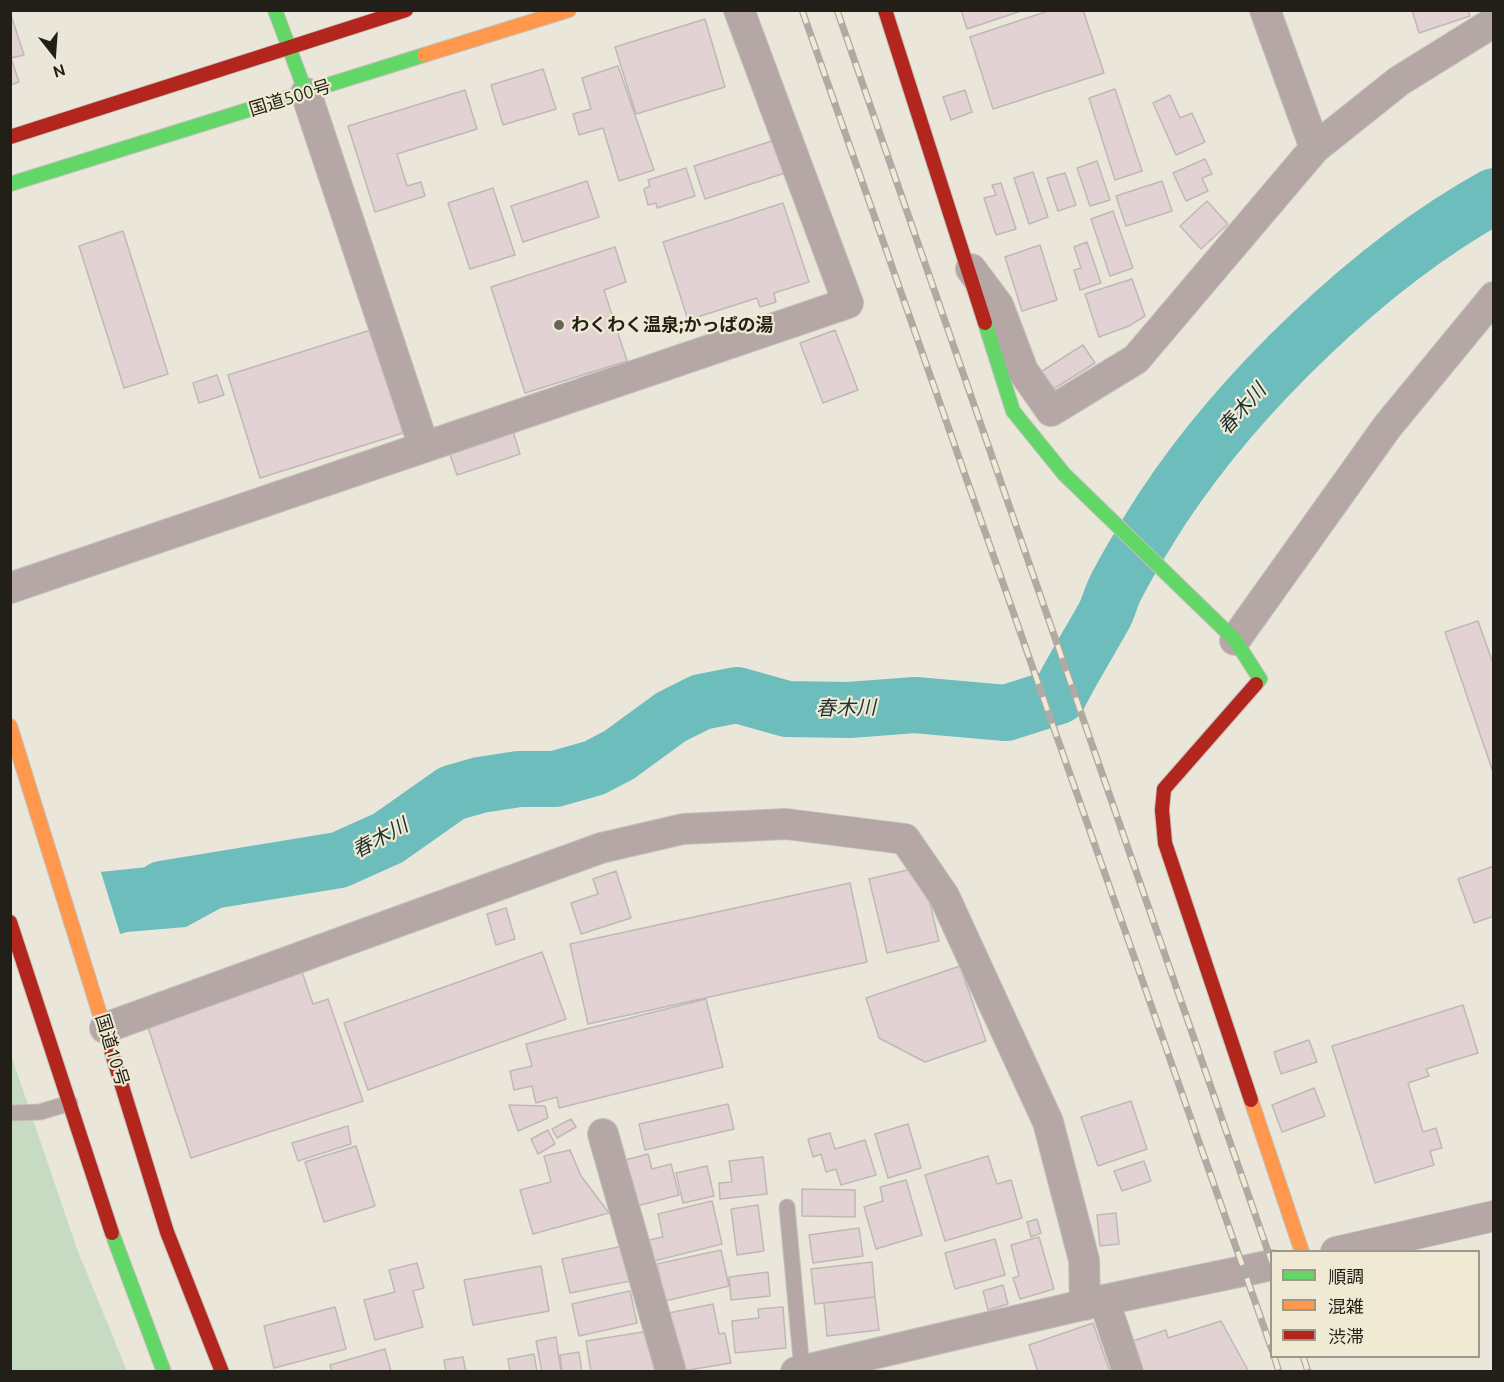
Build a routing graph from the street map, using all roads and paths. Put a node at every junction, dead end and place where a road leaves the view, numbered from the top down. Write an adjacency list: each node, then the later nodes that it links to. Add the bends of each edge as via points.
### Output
1 (275, 10): 8 (main road)
2 (406, 10): 8 (main road)
3 (569, 10): 9 (main road, 国道500号)
4 (739, 10): 15 (street, via 848,303)
5 (885, 10): 13 (main road)
6 (1265, 10): 11 (street)
7 (1494, 22): 11 (street, via 1399,81)
8 (289, 48): 9 (main road); 10 (main road)
9 (306, 93): 12 (main road, 国道500号); 15 (street)
10 (10, 137)
11 (1315, 148): 13 (street, via 1136,359 1051,411 1023,371 998,305)
12 (10, 184)
13 (964, 259): 17 (main road, via 1013,411 1064,474)
14 (1494, 297): 17 (street, via 1387,427)
15 (424, 447): 16 (street)
16 (10, 588)
17 (1230, 635): 26 (main road, via 1260,679 1164,789 1165,843)
18 (10, 726): 20 (main road, 国道10号)
19 (10, 922): 21 (main road)
20 (104, 1023): 29 (street, via 601,848 683,828 786,824 905,838 944,896 1048,1122); 31 (main road, 国道10号, via 167,1232)
21 (70, 1103): 22 (lane, via 40,1112); 30 (main road, via 117,1250)
22 (10, 1113)
23 (603, 1134): 32 (street)
24 (787, 1207): 33 (lane)
25 (1494, 1216): 27 (street)
26 (1302, 1250)
27 (1341, 1250)
28 (1270, 1265): 29 (street)
29 (1095, 1302): 33 (street); 34 (street)
30 (164, 1371)
31 (222, 1371)
32 (671, 1371)
33 (799, 1371)
34 (1128, 1371)

